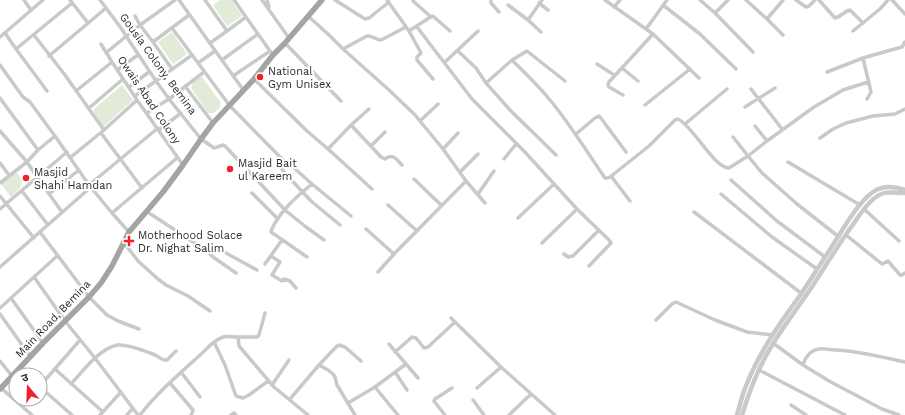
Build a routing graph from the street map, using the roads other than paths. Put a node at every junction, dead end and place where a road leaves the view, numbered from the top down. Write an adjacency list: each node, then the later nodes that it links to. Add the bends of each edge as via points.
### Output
1 (24, 0): 34 (street)
2 (43, 0): 34 (street)
3 (100, 0): 33 (street, Gousia Colony, Bemina)
4 (175, 0): 49 (street)
5 (179, 0): 40 (street)
6 (211, 0): 26 (street)
7 (234, 0): 43 (street)
8 (262, 0): 36 (street)
9 (267, 0): 36 (street)
10 (322, 0): 42 (main road, Main Road, Bemina)
11 (335, 0): 27 (street, via 365,19)
12 (491, 0): 37 (street)
13 (604, 0): 32 (street)
14 (620, 0): 32 (street)
15 (667, 0): 31 (street)
16 (700, 0): 38 (street)
17 (728, 0): 38 (street)
18 (746, 0): 45 (street)
19 (782, 0): 45 (street)
20 (796, 0): 21 (street, via 806,8)
21 (815, 0)
22 (819, 0): 48 (street, via 834,18 850,10)
23 (888, 0): 48 (street)
24 (892, 0): 39 (street)
25 (71, 1): 47 (street); 63 (street)
26 (206, 1): 54 (street)
27 (388, 1): 50 (street)
28 (413, 1): 44 (street)
29 (541, 2): 35 (street); 46 (street)
30 (508, 5): 46 (street)
31 (663, 6): 53 (street); 93 (street, via 700,34)
32 (614, 7): 53 (street)
33 (106, 8): 47 (street); 64 (street, Gousia Colony, Bemina)
34 (31, 10): 60 (street)
35 (548, 10)
36 (271, 12): 67 (street)
37 (499, 12)
38 (715, 13): 77 (street)
39 (905, 14)
40 (189, 15): 52 (street); 70 (street)
41 (135, 16): 49 (street)
42 (308, 16): 67 (main road, Main Road, Bemina); 73 (street)
43 (246, 17): 54 (street); 61 (street)
44 (431, 17): 51 (street); 56 (street)
45 (767, 19): 65 (street)
46 (528, 20): 59 (street)
47 (88, 23): 81 (street)
48 (863, 23): 58 (street)
49 (140, 25): 64 (street); 68 (street)
50 (406, 27): 55 (street); 73 (street, via 381,40 367,36)
51 (417, 27): 55 (street); 86 (street)
52 (172, 28): 68 (street); 80 (street)
53 (646, 29): 62 (street)
54 (227, 31): 70 (street)
55 (409, 31): 103 (street, via 421,52 417,59)
56 (450, 31)
57 (478, 31): 75 (street)
58 (853, 31)
59 (541, 32)
60 (5, 33): 66 (street); 72 (street)
61 (258, 34): 78 (street); 83 (street)
62 (653, 34): 90 (street); 92 (street)
63 (34, 35): 72 (street); 81 (street)
64 (126, 36): 76 (street); 79 (street, Gousia Colony, Bemina)
65 (784, 36)
66 (0, 37)
67 (287, 40): 78 (main road, Main Road, Bemina); 124 (street)
68 (153, 42): 91 (street)
69 (905, 42): 82 (street, via 902,47)
70 (210, 43): 74 (street)
71 (101, 44): 76 (street, Owais Abad Colony)
72 (16, 49): 114 (street)
73 (343, 49): 134 (street)
74 (215, 51): 83 (street); 87 (street)
75 (458, 51): 86 (street); 108 (street, via 476,68)
76 (107, 52): 85 (street, Owais Abad Colony)
77 (754, 52)
78 (272, 53): 99 (street); 102 (main road, Main Road, Bemina)
79 (138, 55): 94 (street); 95 (street, Gousia Colony, Bemina)
80 (192, 55): 87 (street); 91 (street)
81 (49, 56): 115 (street)
82 (863, 58): 97 (street); 107 (street)
83 (222, 60): 99 (street)
84 (512, 60): 105 (street, via 527,50); 108 (street); 145 (street, via 531,78)
85 (112, 62): 94 (street, Owais Abad Colony); 115 (street)
86 (445, 62): 151 (street, via 472,99)
87 (198, 63): 96 (street)
88 (597, 64): 98 (street)
89 (0, 65): 146 (street)
90 (622, 68): 98 (street); 106 (street)
91 (172, 69): 104 (street)
92 (690, 69): 100 (street); 126 (street)
93 (736, 69)
94 (117, 70): 101 (street, Owais Abad Colony)
95 (149, 72): 104 (street, Gousia Colony, Bemina); 110 (street)
96 (204, 72): 109 (street); 127 (street)
97 (827, 72)
98 (614, 75): 117 (street, via 608,85)
99 (233, 76): 116 (street)
100 (699, 78)
101 (123, 79): 110 (street, Owais Abad Colony); 129 (street)
102 (254, 79): 116 (main road, Main Road, Bemina); 153 (street)
103 (433, 79)
104 (156, 81): 118 (street); 120 (street, Gousia Colony, Bemina)
105 (565, 81)
106 (638, 81)
107 (868, 82): 122 (street, via 871,92); 140 (street, via 847,88)
108 (486, 83): 159 (street)
109 (185, 86): 120 (street); 135 (street)
110 (129, 87): 118 (street, Owais Abad Colony)
111 (775, 88): 121 (street)
112 (727, 89): 136 (street)
113 (751, 89): 121 (street)
114 (47, 91)
115 (76, 91): 129 (street)
116 (244, 91): 127 (main road, Main Road, Bemina)
117 (623, 95)
118 (135, 96): 123 (street, Owais Abad Colony)
119 (0, 98): 155 (street)
120 (169, 98): 132 (street); 133 (street, Gousia Colony, Bemina)
121 (758, 98): 128 (street); 140 (street)
122 (867, 98)
123 (137, 100): 132 (street, Owais Abad Colony); 142 (street)
124 (341, 101)
125 (438, 104): 134 (street)
126 (645, 105)
127 (230, 106): 135 (main road, Main Road, Bemina); 187 (street, via 285,162 283,171)
128 (745, 107)
129 (89, 108): 142 (street)
130 (369, 109): 137 (street)
131 (905, 109): 149 (street, via 895,114 873,116 846,123)
132 (147, 113): 139 (street, Owais Abad Colony)
133 (181, 113): 139 (street); 148 (street, Gousia Colony, Bemina)
134 (420, 122): 154 (street)
135 (213, 123): 148 (main road, Main Road, Bemina)
136 (685, 124): 160 (street, via 725,168); 175 (street, via 678,119 675,120 649,146)
137 (352, 125): 152 (street); 153 (street)
138 (755, 126): 150 (street)
139 (158, 129): 162 (street, Owais Abad Colony); 164 (street)
140 (782, 129): 150 (street)
141 (0, 131): 165 (street)
142 (103, 132): 161 (street); 164 (street)
143 (385, 132): 152 (street)
144 (458, 133): 154 (street)
145 (576, 134): 157 (street, via 599,116); 175 (street, via 605,178)
146 (55, 136): 155 (street); 156 (street)
147 (733, 137): 160 (street)
148 (201, 138): 168 (main road, Main Road, Bemina); 203 (street, via 214,148 225,146)
149 (820, 138)
150 (766, 141): 160 (street)
151 (516, 144): 163 (street); 182 (street)
152 (371, 146): 169 (street, via 385,159 393,156)
153 (328, 149): 185 (street)
154 (442, 149): 173 (street)
155 (38, 150): 165 (street)
156 (67, 152): 161 (street); 176 (street)
157 (626, 152)
158 (478, 154): 173 (street)
159 (556, 155)
160 (748, 156): 219 (street, via 762,173)
161 (71, 157): 171 (street)
162 (177, 158): 168 (street, Owais Abad Colony); 184 (street)
163 (504, 159)
164 (120, 160): 183 (street); 184 (street)
165 (27, 162): 174 (street); 176 (street)
166 (788, 162): 199 (street)
167 (0, 163): 174 (street)
168 (183, 165): 204 (main road, Main Road, Bemina)
169 (402, 165)
170 (293, 167): 181 (street)
171 (79, 170): 183 (street); 190 (street)
172 (494, 171): 191 (street)
173 (460, 172): 179 (street)
174 (9, 174): 180 (street)
175 (611, 176): 194 (street)
176 (37, 178): 186 (street); 190 (street)
177 (414, 179): 198 (street)
178 (731, 180): 232 (street)
179 (466, 181): 191 (street); 198 (street)
180 (0, 182)
181 (312, 184): 187 (street); 208 (street)
182 (554, 184): 200 (street); 209 (street)
183 (90, 186): 205 (street); 207 (street)
184 (142, 188): 207 (street)
185 (372, 189)
186 (22, 191): 196 (street); 211 (street)
187 (302, 192): 203 (street); 212 (street)
188 (905, 192): 199 (street, via 886,186 873,192); 201 (street, via 882,193)
189 (252, 193): 210 (street)
190 (49, 194): 205 (street)
191 (478, 194): 195 (street)
192 (721, 194): 237 (street, via 767,233)
193 (0, 196): 196 (street)
194 (630, 201)
195 (485, 203)
196 (6, 204): 202 (street); 220 (street)
197 (388, 205): 215 (street)
198 (441, 205): 215 (street)
199 (860, 205): 219 (street)
200 (577, 209): 214 (street); 225 (street)
201 (864, 209): 218 (street); 223 (street)
202 (0, 210)
203 (284, 210): 210 (street); 222 (street)
204 (146, 211): 217 (main road, Main Road, Bemina); 226 (street)
205 (62, 212): 211 (street)
206 (694, 212): 244 (street)
207 (112, 213): 217 (street)
208 (351, 216)
209 (518, 218)
210 (278, 219): 221 (street, via 270,231)
211 (48, 225): 216 (street)
212 (340, 225)
213 (366, 229): 227 (street)
214 (599, 230): 228 (street, via 570,258); 236 (street, via 611,243)
215 (417, 231): 227 (street)
216 (40, 232): 220 (street); 229 (street)
217 (129, 232): 224 (main road, Main Road, Bemina)
218 (846, 235): 241 (street, via 880,264 888,261 900,274); 261 (street)
219 (839, 237): 232 (street)
220 (34, 238): 235 (street)
221 (282, 240): 230 (street); 231 (street)
222 (324, 240)
223 (899, 241)
224 (124, 243): 245 (main road, Main Road, Bemina, via 106,275); 248 (street, via 138,261 158,279)
225 (542, 243)
226 (207, 251): 238 (street, via 212,246 215,247); 240 (street)
227 (394, 254): 239 (street)
228 (564, 254)
229 (58, 256): 242 (street); 245 (street)
230 (271, 256): 234 (street); 243 (street, via 280,262 272,274 282,281 290,281)
231 (307, 257)
232 (825, 257): 237 (street)
233 (0, 259): 235 (street)
234 (265, 264)
235 (2, 265)
236 (589, 266)
237 (817, 269): 244 (street)
238 (257, 270)
239 (378, 272)
240 (236, 273)
241 (905, 273)
242 (34, 277): 246 (street); 253 (street)
243 (296, 288)
244 (801, 293): 256 (street)
245 (89, 297): 253 (main road, Main Road, Bemina); 255 (street, via 107,315)
246 (10, 298): 247 (street); 260 (street)
247 (0, 308)
248 (210, 311)
249 (265, 313): 257 (street, via 257,337)
250 (0, 314): 265 (street)
251 (451, 318): 254 (street)
252 (656, 320): 256 (street, via 676,302 747,332)
253 (65, 321): 258 (street); 260 (main road, Main Road, Bemina)
254 (455, 322): 264 (street, via 430,346 422,347 416,338 412,337); 275 (street)
255 (139, 328)
256 (773, 335): 320 (street, via 758,359)
257 (238, 337): 259 (street, via 224,336); 284 (street, via 239,346)
258 (80, 340): 266 (street); 276 (street)
259 (214, 342): 279 (street); 284 (street, via 236,396 243,398)
260 (43, 343): 265 (main road, Main Road, Bemina)
261 (773, 343): 273 (street); 277 (street)
262 (389, 344): 264 (street)
263 (176, 351): 266 (street, via 167,360 162,360 152,353 117,345)
264 (396, 352): 271 (street)
265 (30, 356): 274 (main road, Main Road, Bemina)
266 (94, 358): 286 (street); 293 (street)
267 (289, 360): 287 (street)
268 (0, 361): 278 (street)
269 (361, 361): 272 (street, via 339,345)
270 (905, 362): 273 (street, via 855,351 819,349 805,358)
271 (406, 364): 280 (street); 282 (street)
272 (319, 365): 298 (street); 300 (street, via 335,377)
273 (803, 365): 304 (street)
274 (20, 367)
275 (501, 367): 291 (street); 295 (street)
276 (55, 369): 281 (street); 286 (street)
277 (759, 370): 321 (street); 323 (street)
278 (8, 371)
279 (181, 372): 285 (street); 297 (street)
280 (395, 372): 288 (street); 292 (street)
281 (48, 377)
282 (418, 378)
283 (8, 380): 289 (main road, Main Road, Bemina)
284 (268, 381): 287 (street)
285 (170, 383): 309 (street); 310 (street, via 193,411)
286 (71, 384): 305 (street)
287 (272, 385): 298 (street)
288 (375, 387): 300 (street); 315 (street)
289 (0, 388): 296 (street)
290 (452, 388): 316 (street, via 434,401)
291 (477, 388)
292 (408, 390)
293 (120, 392): 303 (street); 305 (street)
294 (48, 393): 307 (street)
295 (531, 394): 318 (street); 319 (street)
296 (8, 395)
297 (200, 397)
298 (290, 399): 313 (street)
299 (473, 400): 317 (street)
300 (348, 404): 314 (street)
301 (791, 405): 322 (street)
302 (23, 407): 306 (street)
303 (133, 408): 308 (street); 309 (street)
304 (887, 413): 324 (street)
305 (102, 414)
306 (32, 415)
307 (71, 415)
308 (127, 415)
309 (139, 415)
310 (191, 415)
311 (231, 415): 312 (street)
312 (236, 415)
313 (308, 415)
314 (355, 415)
315 (398, 415)
316 (445, 415)
317 (484, 415)
318 (509, 415)
319 (555, 415)
320 (737, 415)
321 (742, 415)
322 (806, 415)
323 (845, 415)
324 (899, 415)

